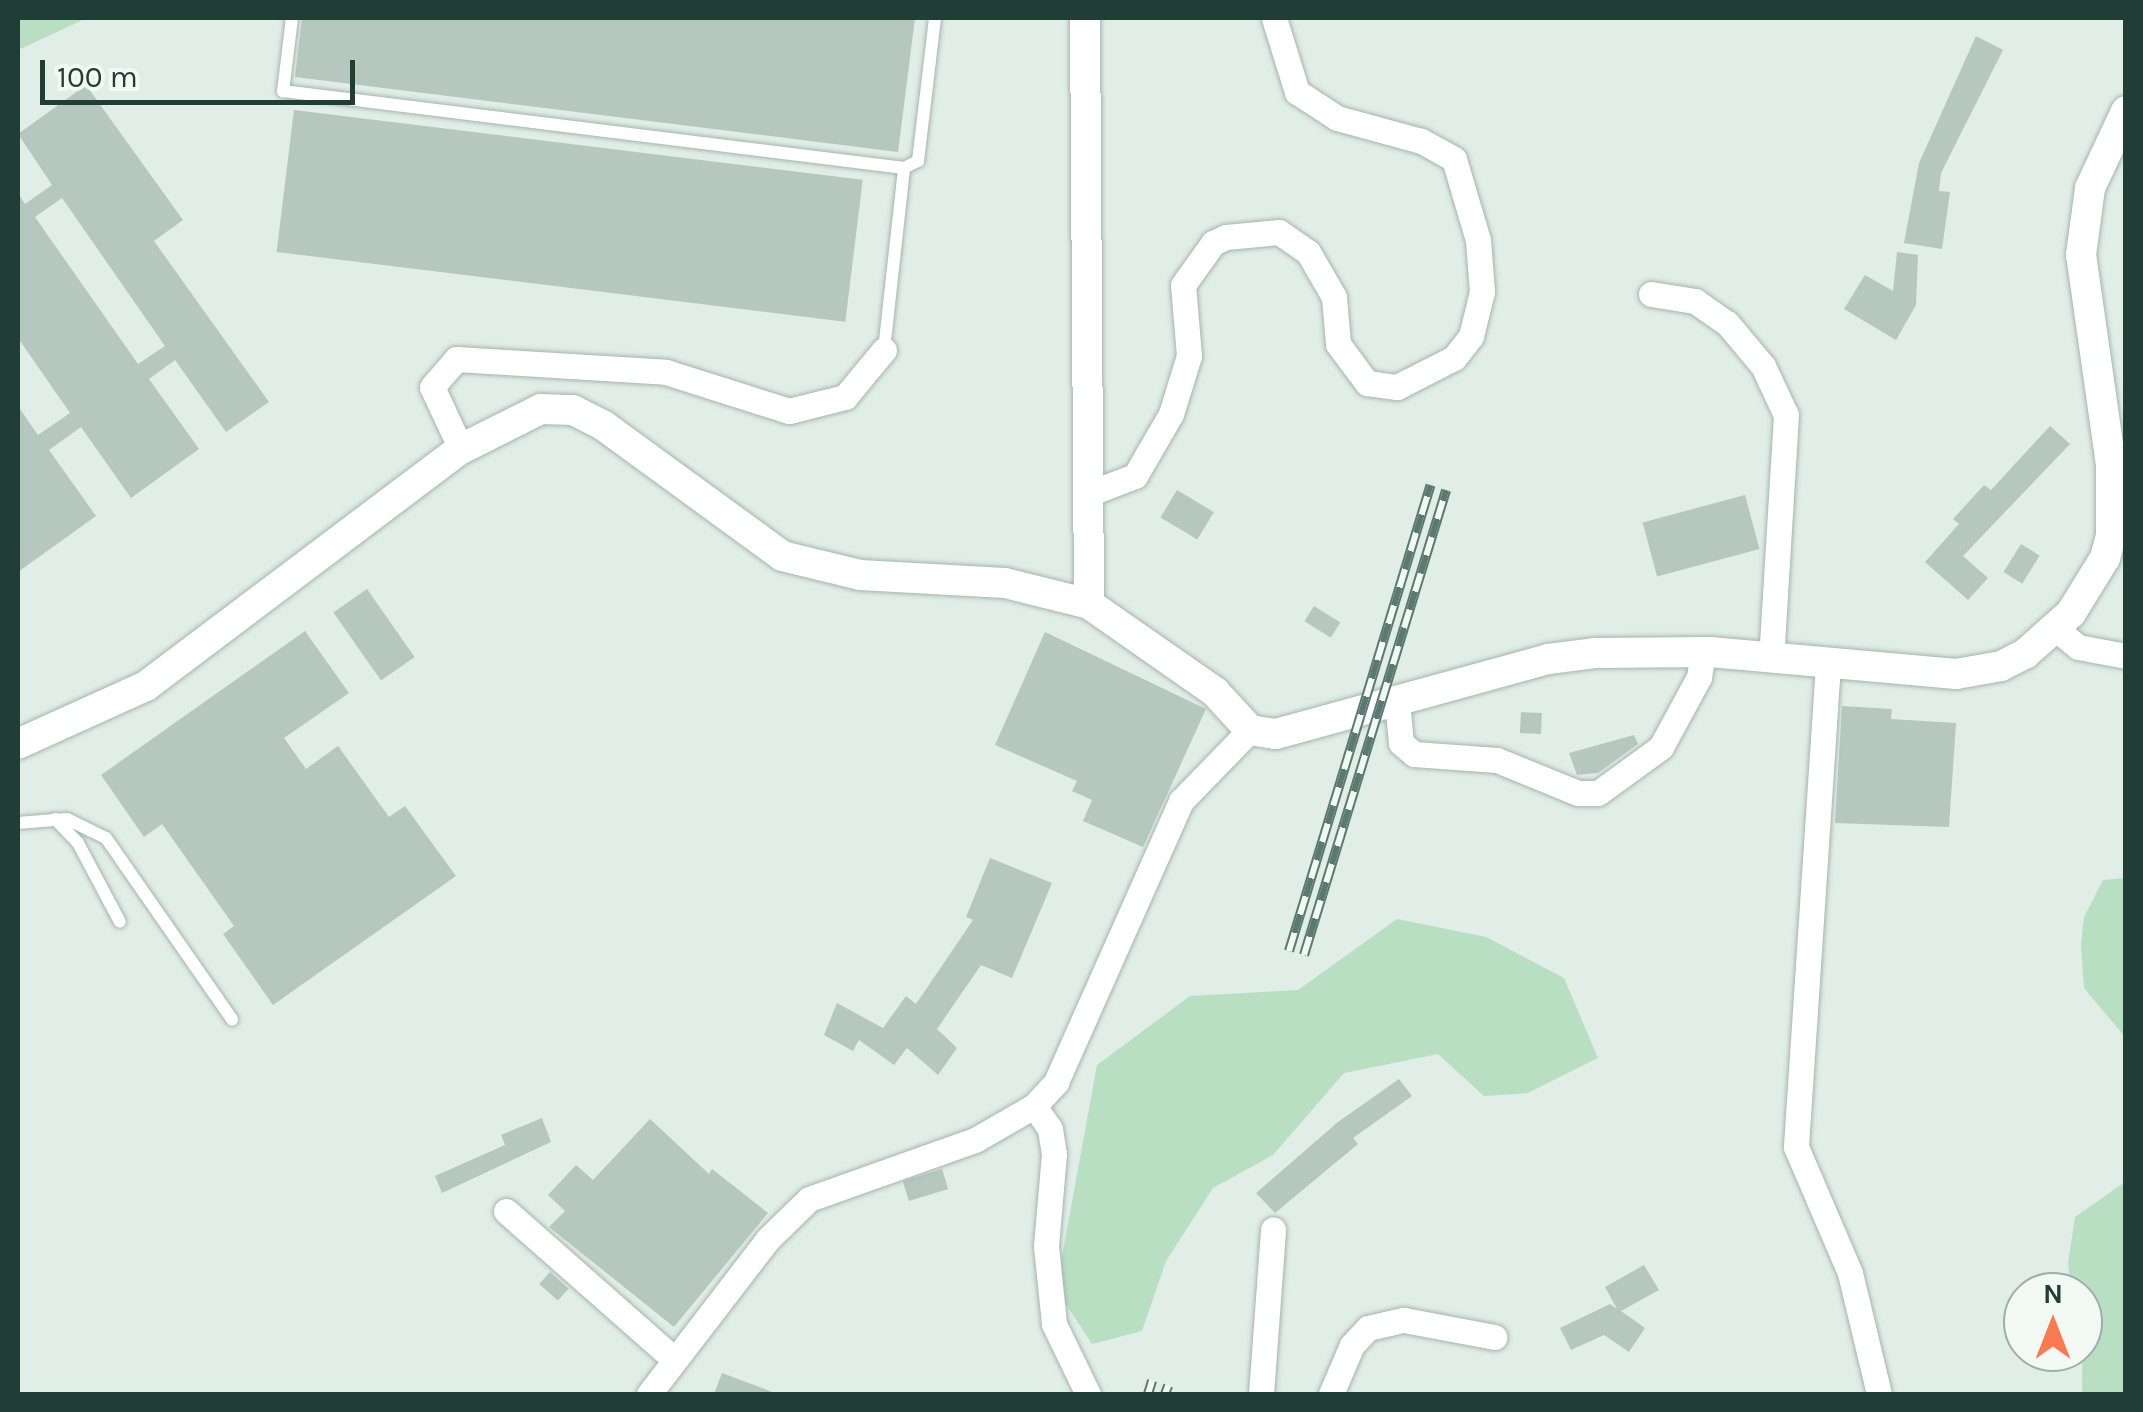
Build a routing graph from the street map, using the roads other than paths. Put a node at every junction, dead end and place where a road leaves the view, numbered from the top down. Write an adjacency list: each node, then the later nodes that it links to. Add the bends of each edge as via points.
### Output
1 (292, 18): 6 (lane, via 283,91)
2 (935, 18): 6 (lane, via 918,161)
3 (1085, 18): 10 (street)
4 (1274, 18): 10 (street, via 1297,92 1337,118 1421,140 1454,159 1478,240 1482,292 1471,336 1454,358 1397,387 1367,382 1338,344 1334,297 1308,252 1279,232 1226,238 1205,252 1183,285 1189,356 1171,414 1135,476)
5 (2126, 111): 12 (street, via 2090,188 2082,224 2084,297 2111,465 2111,536 2089,588)
6 (904, 168): 8 (lane)
7 (1650, 294): 15 (street, via 1696,301 1726,323 1762,366 1786,416)
8 (884, 350): 9 (street, via 845,397 789,411 666,372 456,359 432,387)
9 (461, 449): 11 (street, via 541,409 573,410 782,556 860,575 1005,583); 19 (street, via 158,677)
10 (1093, 492): 11 (street)
11 (1088, 604): 18 (street, via 1215,692)
12 (2056, 628): 14 (street, via 2078,647); 16 (street, via 2001,666 1956,674)
13 (1704, 652): 15 (street); 17 (street, via 1548,659); 17 (street, via 1699,677 1662,747 1598,793 1578,793 1496,760 1414,754 1401,743)
14 (2126, 656)
15 (1771, 658): 16 (street)
16 (1828, 664): 33 (street, via 1796,1147 1850,1273)
17 (1397, 701): 18 (street, via 1276,734)
18 (1250, 730): 24 (street, via 1181,800 1070,1059)
19 (18, 744)
20 (55, 819): 21 (lane); 22 (lane, via 78,843); 23 (lane, via 92,826 106,838)
21 (18, 822)
22 (120, 922)
23 (232, 1019)
24 (1034, 1106): 28 (street, via 975,1140 809,1199 768,1239); 30 (street, via 1050,1128 1054,1154 1046,1246 1054,1324)
25 (506, 1211): 28 (street)
26 (1273, 1229): 31 (street)
27 (1494, 1336): 32 (street, via 1404,1320 1368,1328 1352,1344)
28 (675, 1360): 29 (street)
29 (650, 1394)
30 (1088, 1394)
31 (1261, 1394)
32 (1332, 1394)
33 (1879, 1394)

